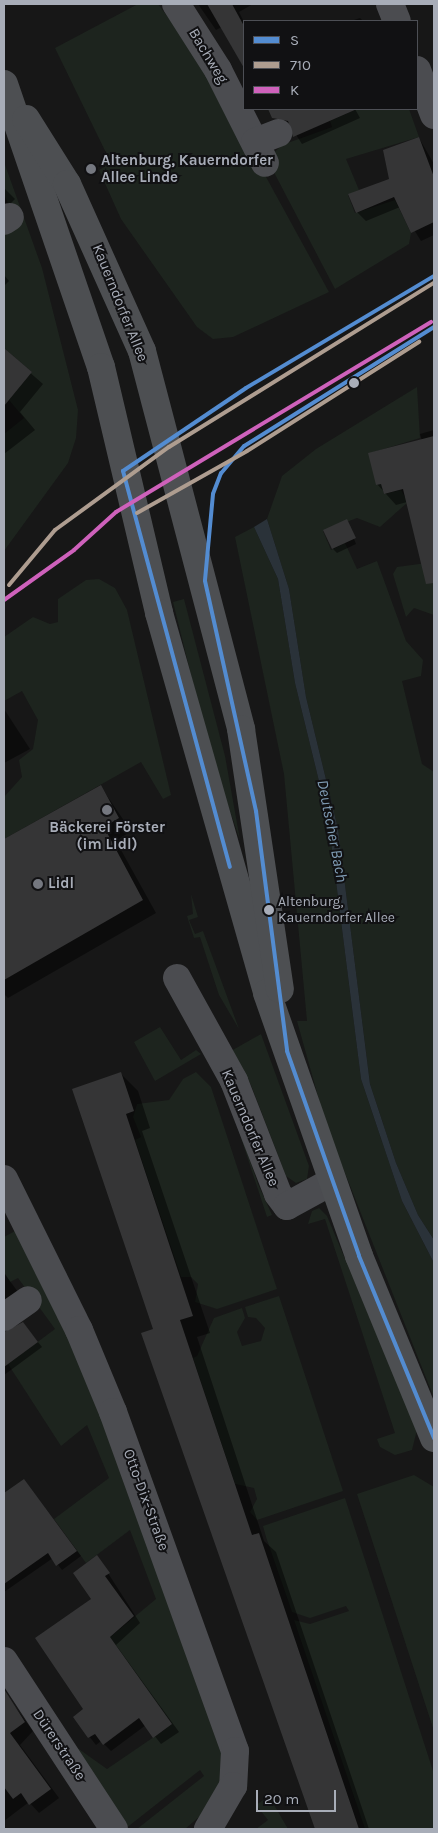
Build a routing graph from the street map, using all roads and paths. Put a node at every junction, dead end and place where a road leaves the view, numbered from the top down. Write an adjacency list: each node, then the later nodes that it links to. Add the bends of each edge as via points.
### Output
1 (176, 4): 6 (street, Bachweg)
2 (390, 4): 3 (street)
3 (397, 20)
4 (418, 73): 8 (street)
5 (8, 94): 11 (main road, Kauerndorfer Allee, via 101,367 123,471 191,731); 11 (main road, Kauerndorfer Allee, via 37,131 67,184 142,351 241,729 258,821)
6 (243, 110)
7 (243, 110): 9 (street, Bachweg)
8 (434, 115)
9 (266, 146)
10 (177, 978): 13 (street, Kauerndorfer Allee, via 234,1081 270,1178 287,1206)
11 (287, 1051): 13 (main road, Kauerndorfer Allee)
12 (4, 1179): 19 (street, Otto-Dix-Straße, via 79,1330 113,1412 235,1751 233,1786)
13 (331, 1182): 16 (main road, Kauerndorfer Allee)
14 (28, 1300): 15 (street)
15 (4, 1317)
16 (434, 1438)
17 (4, 1661): 18 (street, Dürerstraße)
18 (114, 1829)
19 (208, 1829)

